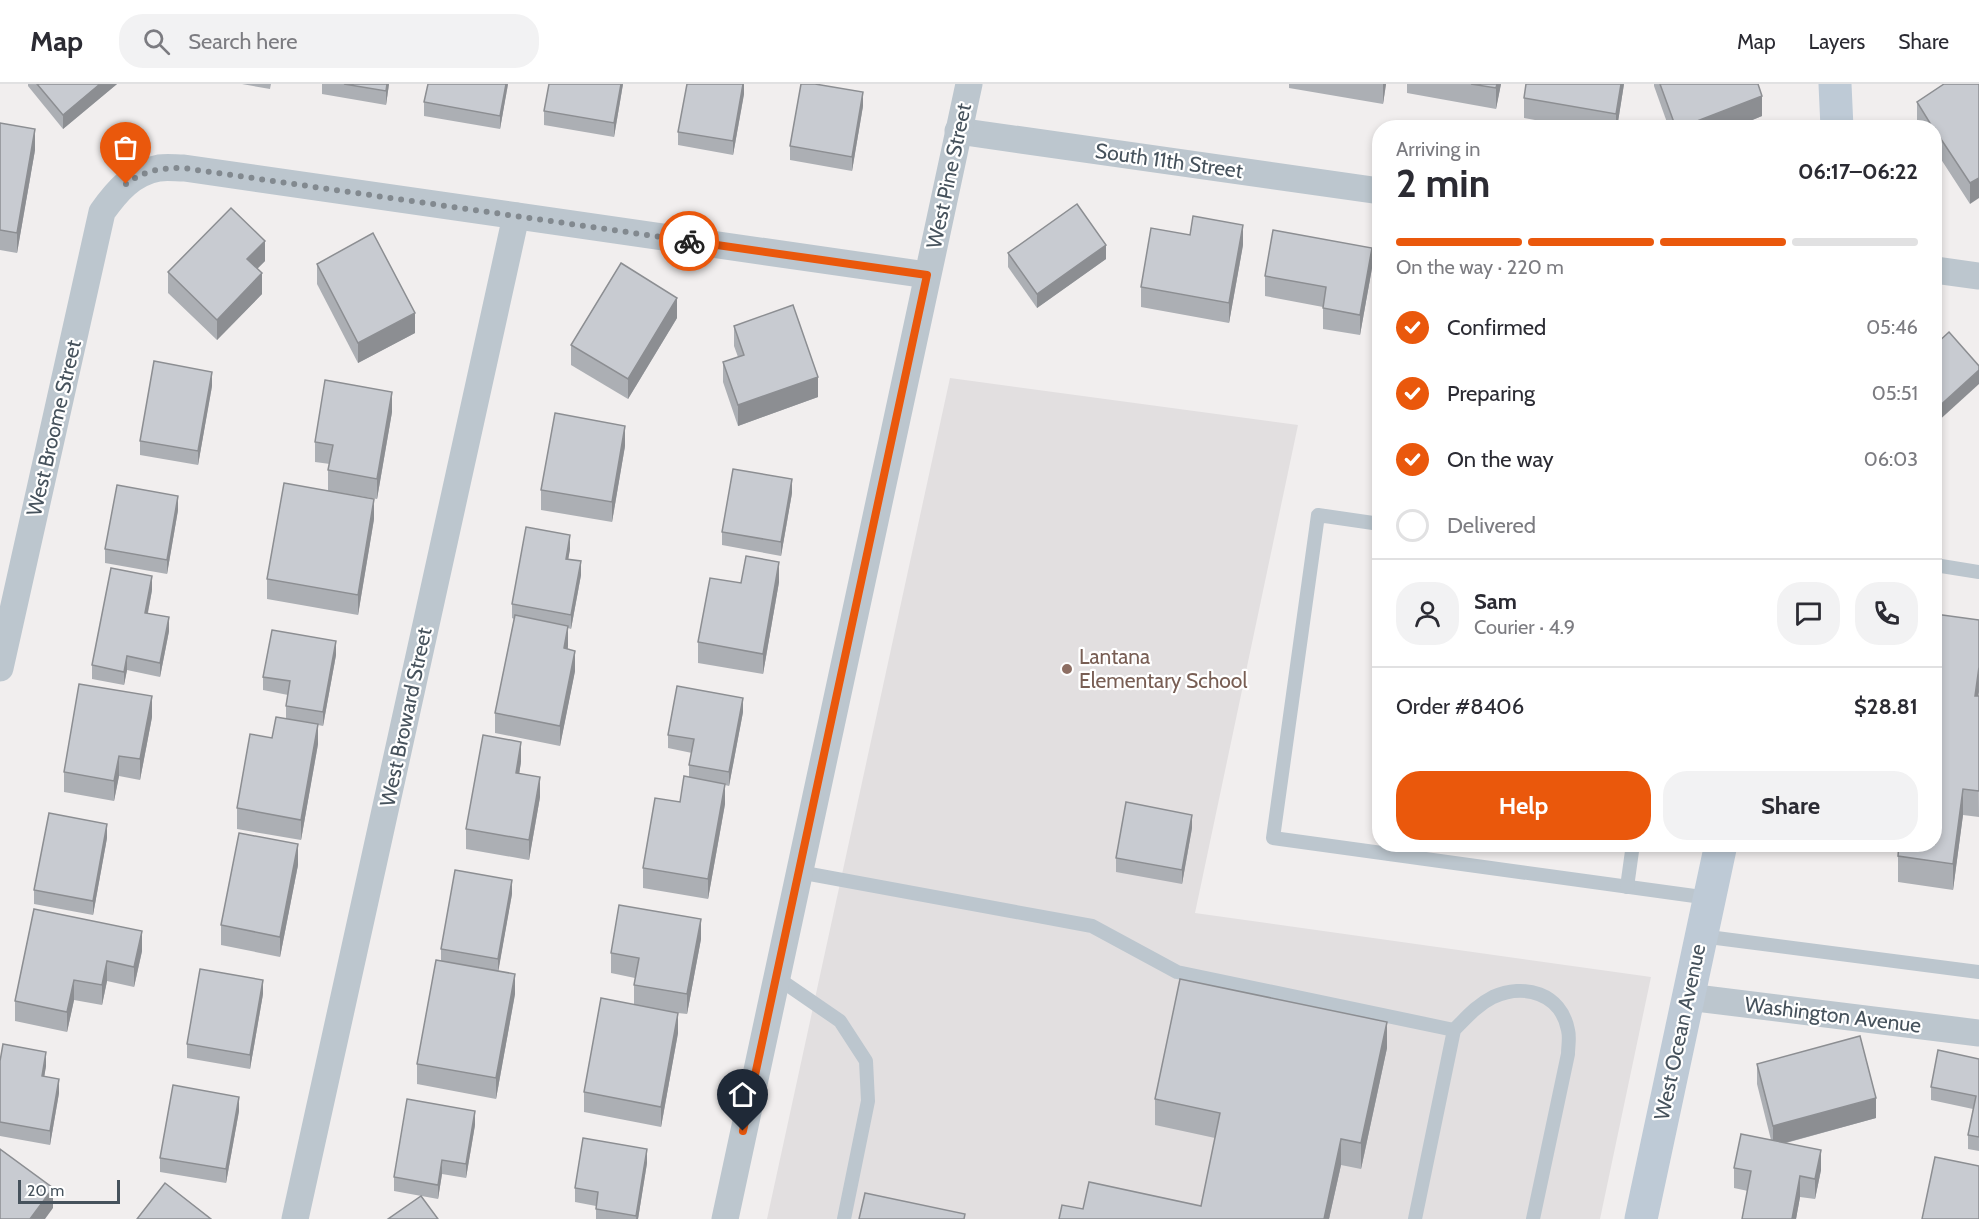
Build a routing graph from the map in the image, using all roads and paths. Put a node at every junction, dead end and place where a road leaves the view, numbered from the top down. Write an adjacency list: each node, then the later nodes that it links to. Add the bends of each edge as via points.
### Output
1 (969, 84): 4 (street, West Pine Street)
2 (1835, 84): 3 (street)
3 (1837, 120)
4 (958, 131): 5 (street, South 11th Street); 8 (street, West Pine Street)
5 (1372, 190)
6 (516, 216): 8 (street); 13 (street, West Broome Street, via 183,168 159,168 136,177 116,192 102,212); 27 (street, West Broward Street)
7 (1942, 271): 9 (street)
8 (927, 275): 18 (street, West Pine Street)
9 (1979, 276)
10 (1372, 523): 14 (lane, via 1318,516 1273,838)
11 (1942, 566): 12 (lane)
12 (1979, 572)
13 (0, 668)
14 (1372, 852)
15 (1374, 852): 19 (lane)
16 (1632, 852): 19 (lane)
17 (1718, 852): 20 (street, West Ocean Avenue)
18 (799, 872): 23 (street, West Pine Street); 25 (lane, via 1092,926 1177,972)
19 (1627, 887): 20 (lane)
20 (1709, 898): 21 (street, West Ocean Avenue)
21 (1701, 936): 22 (lane); 24 (street, West Ocean Avenue)
22 (1979, 972)
23 (777, 977): 28 (street, West Pine Street); 29 (lane, via 840,1021 866,1061 868,1101)
24 (1688, 997): 26 (street, Washington Avenue); 32 (street, West Ocean Avenue)
25 (1454, 1030): 30 (lane); 31 (lane, via 1493,997 1518,991 1538,993 1555,1002 1564,1017 1569,1031 1568,1054)
26 (1979, 1033)
27 (296, 1219)
28 (724, 1219)
29 (844, 1219)
30 (1415, 1219)
31 (1533, 1219)
32 (1641, 1219)

